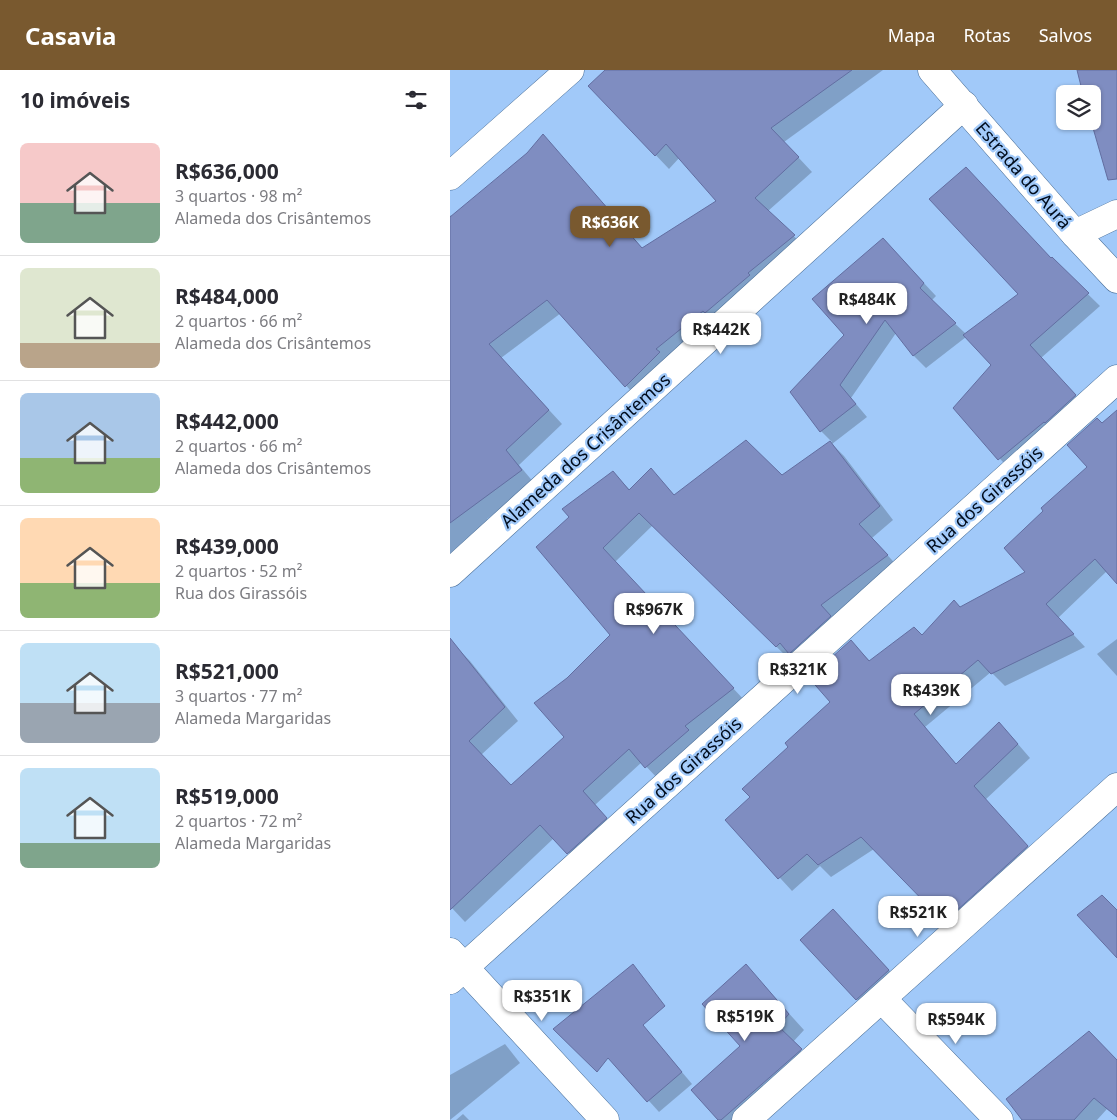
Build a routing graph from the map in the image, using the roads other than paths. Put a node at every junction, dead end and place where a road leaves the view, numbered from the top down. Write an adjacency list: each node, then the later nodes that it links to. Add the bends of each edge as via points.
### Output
1 (570, 70): 4 (street)
2 (932, 70): 3 (street, Estrada do Aurá)
3 (964, 105): 6 (street, Estrada do Aurá); 9 (street, Alameda dos Crisântemos)
4 (450, 176)
5 (1117, 214): 6 (street)
6 (1075, 234): 7 (street, Estrada do Aurá)
7 (1117, 278)
8 (1117, 379): 11 (street, Rua dos Girassóis)
9 (450, 572)
10 (1117, 787): 12 (street)
11 (455, 967): 13 (street)
12 (882, 999): 14 (street); 15 (street)
13 (605, 1120)
14 (746, 1120)
15 (999, 1120)

